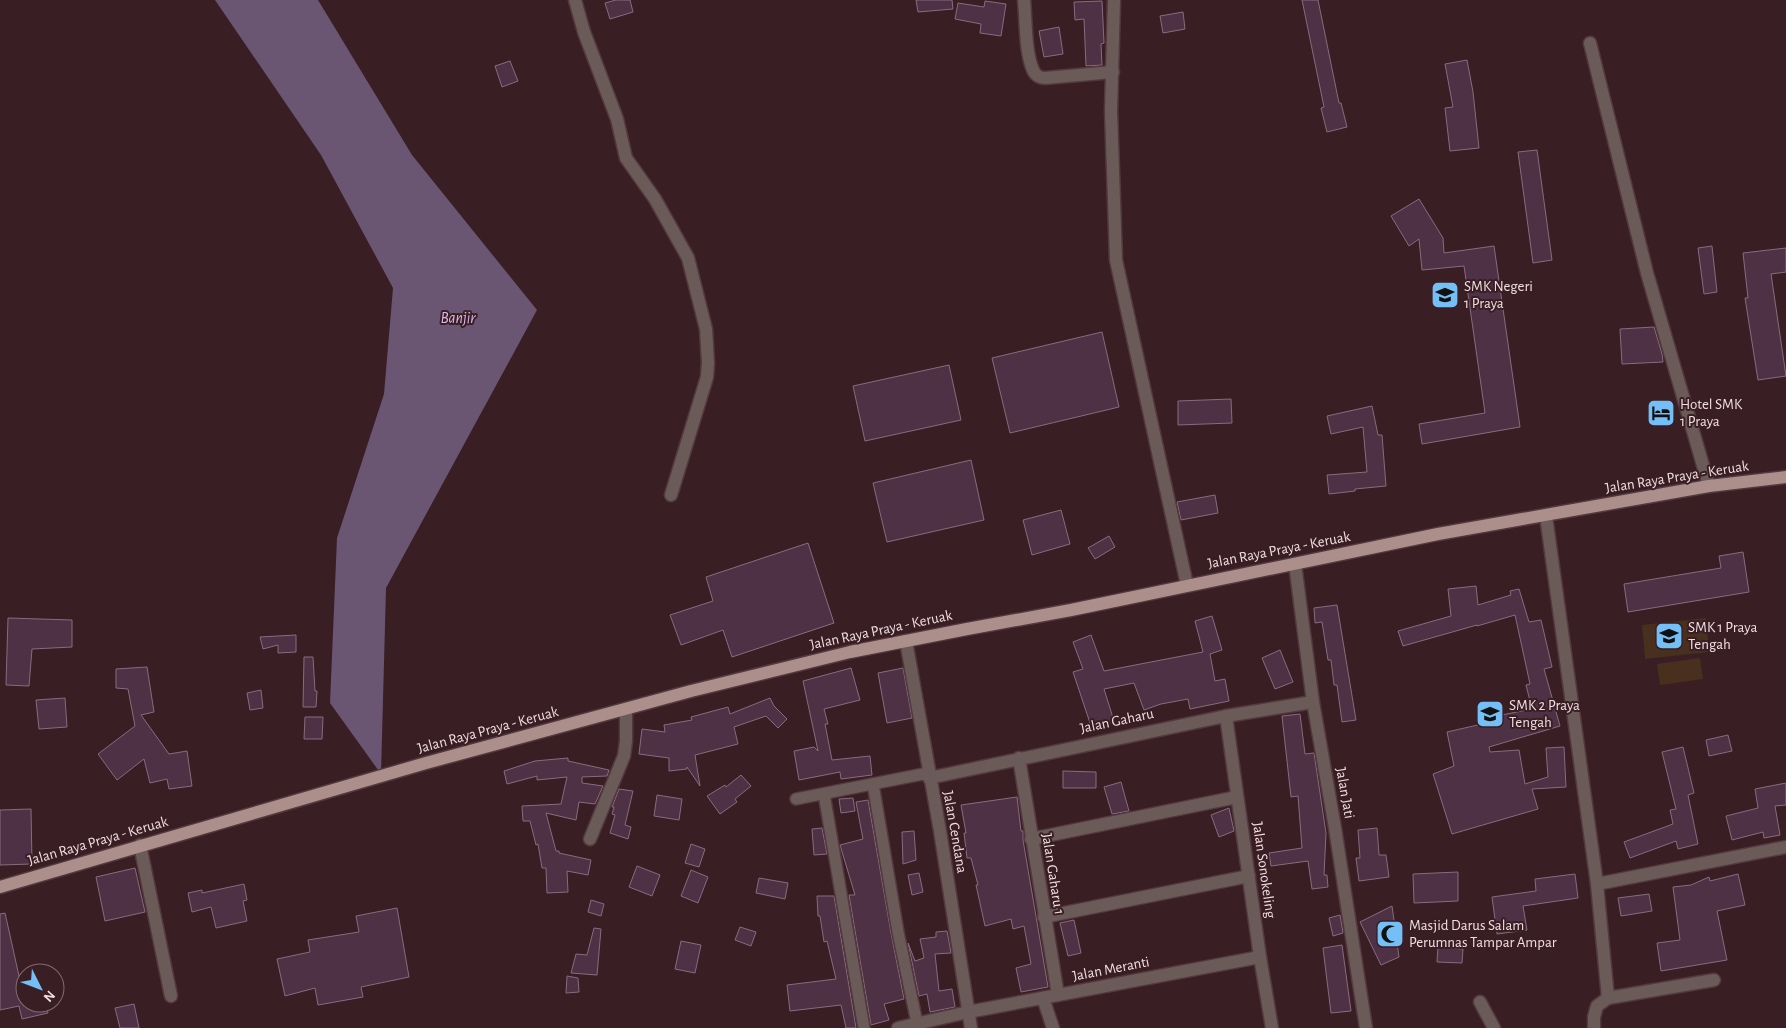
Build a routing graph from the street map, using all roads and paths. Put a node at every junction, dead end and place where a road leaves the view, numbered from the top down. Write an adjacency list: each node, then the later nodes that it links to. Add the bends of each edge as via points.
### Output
1 (575, 0): 8 (street, via 615,112 626,158 655,199 688,258 706,329 706,377)
2 (1024, 0): 5 (street, via 1028,47 1036,74 1045,78)
3 (1114, 0): 5 (street)
4 (1590, 43): 7 (street, via 1647,272)
5 (1113, 72): 11 (street, via 1111,111 1116,260)
6 (1786, 477): 7 (main road, Jalan Raya Praya - Keruak)
7 (1709, 486): 9 (main road, Jalan Raya Praya - Keruak)
8 (672, 495)
9 (1546, 516): 10 (main road, Jalan Raya Praya - Keruak, via 1438,534); 27 (street)
10 (1296, 564): 11 (main road, Jalan Raya Praya - Keruak); 13 (street, Jalan Jati)
11 (1187, 585): 12 (main road, Jalan Raya Praya - Keruak)
12 (906, 642): 14 (main road, Jalan Raya Praya - Keruak, via 840,654); 17 (street, Jalan Cendana)
13 (1313, 702): 15 (street, Jalan Gaharu); 44 (street, Jalan Jati)
14 (626, 710): 22 (street, via 622,760); 24 (main road, Jalan Raya Praya - Keruak)
15 (1226, 716): 16 (street, Jalan Gaharu); 20 (street, Jalan Sonokeling)
16 (1019, 758): 17 (street, Jalan Gaharu); 23 (street, Jalan Gaharu 1)
17 (929, 775): 18 (street); 37 (street, Jalan Cendana)
18 (873, 784): 19 (street); 38 (street)
19 (824, 794): 21 (street); 40 (street)
20 (1238, 797): 23 (street); 26 (street, Jalan Sonokeling)
21 (796, 799)
22 (590, 839)
23 (1031, 839): 29 (street, Jalan Gaharu 1)
24 (140, 845): 28 (main road, Jalan Raya Praya - Keruak); 33 (street)
25 (1786, 847): 27 (street)
26 (1249, 876): 29 (street); 30 (street, Jalan Sonokeling)
27 (1597, 884): 35 (street)
28 (0, 887)
29 (1044, 917): 32 (street, Jalan Gaharu 1)
30 (1260, 957): 32 (street, Jalan Meranti); 39 (street, Jalan Sonokeling)
31 (1714, 980): 35 (street)
32 (1058, 995): 34 (street, Jalan Meranti)
33 (171, 996)
34 (1044, 998): 37 (street, Jalan Meranti); 43 (street)
35 (1608, 998): 46 (street, via 1597,1006)
36 (1480, 1002): 45 (street)
37 (968, 1012): 38 (street, Jalan Meranti); 42 (street, Jalan Cendana)
38 (917, 1023): 41 (street, Jalan Meranti)
39 (1270, 1027)
40 (864, 1028)
41 (898, 1028)
42 (971, 1028)
43 (1053, 1028)
44 (1366, 1028)
45 (1494, 1028)
46 (1594, 1028)

